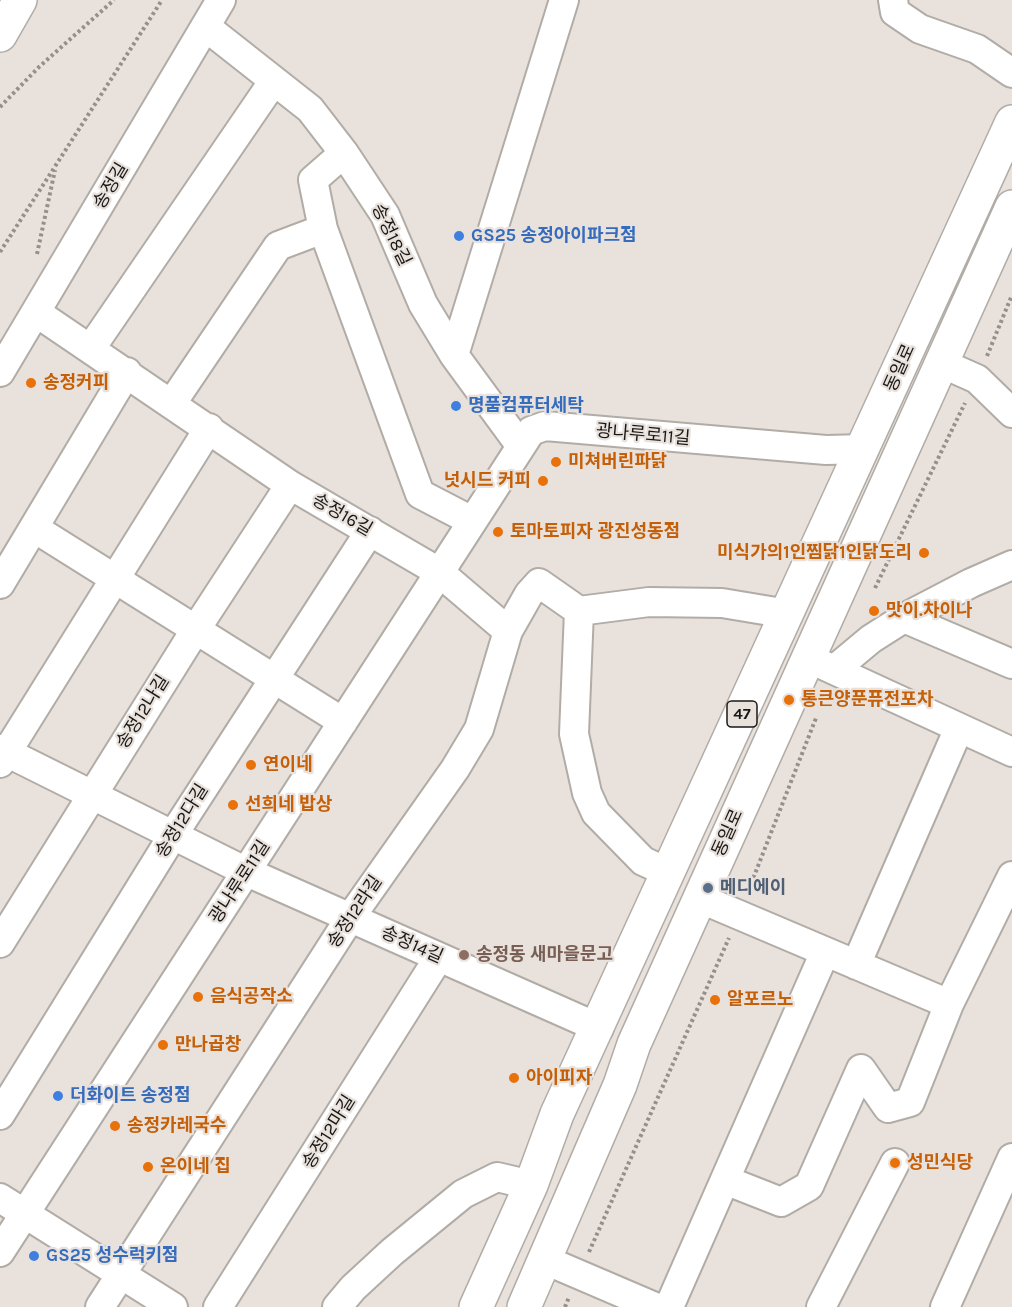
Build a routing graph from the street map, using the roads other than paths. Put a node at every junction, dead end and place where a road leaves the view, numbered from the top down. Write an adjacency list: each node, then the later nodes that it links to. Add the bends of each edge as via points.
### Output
1 (20, 0): 6 (main road)
2 (221, 0): 5 (street, 송정길)
3 (564, 0): 15 (street)
4 (900, 11): 7 (street, via 920,29 977,49)
5 (206, 27): 8 (street, 송정18길); 13 (street, 송정길)
6 (0, 35)
7 (1012, 73)
8 (273, 82): 10 (street, 송정18길, via 310,109); 14 (street)
9 (1012, 122): 23 (main road, 동일로 / 47)
10 (344, 153): 12 (street, via 313,180); 15 (street, 송정18길, via 385,215 423,304)
11 (1012, 207): 16 (main road, 동일로 / 47)
12 (323, 229): 19 (street, via 278,246); 25 (street, via 420,494)
13 (37, 313): 14 (street, 송정16길); 17 (street, 송정길)
14 (91, 348): 18 (street, 송정16길)
15 (454, 355): 22 (street, 송정18길)
16 (941, 363): 20 (street, 동일로, via 977,379); 37 (main road, 동일로 / 47)
17 (0, 372)
18 (127, 372): 19 (street, 송정16길); 26 (street)
19 (172, 403): 21 (street, 송정16길)
20 (1012, 413)
21 (208, 428): 24 (street, 송정16길); 30 (street)
22 (520, 445): 23 (street, 광나루로11길, via 531,431 545,426 826,450); 25 (street, 광나루로11길)
23 (864, 449): 33 (main road, 동일로 / 47)
24 (290, 485): 27 (street, 송정16길); 35 (street, 송정12나길)
25 (472, 520): 29 (street, 광나루로11길)
26 (34, 528): 30 (street); 31 (street)
27 (370, 531): 29 (street, 송정16길); 39 (street, 송정12다길)
28 (1012, 566): 34 (street)
29 (439, 572): 36 (street, 송정16길); 40 (street, 광나루로11길)
30 (116, 578): 35 (street); 43 (street)
31 (0, 584)
32 (579, 611): 33 (street, via 649,602 722,603); 36 (street, 송정12라길, via 539,583); 47 (street, via 574,734 587,794 596,813 644,861)
33 (788, 614): 47 (main road, 동일로 / 47)
34 (904, 618): 37 (street); 38 (street)
35 (196, 629): 39 (street); 44 (street, 송정12나길)
36 (508, 631): 50 (street, 송정12라길, via 479,729)
37 (822, 664): 41 (street); 49 (main road, 동일로 / 47)
38 (1012, 664)
39 (274, 677): 40 (street); 45 (street, 송정12다길)
40 (343, 722): 46 (street, 광나루로11길)
41 (959, 728): 42 (street); 54 (street)
42 (1012, 752)
43 (2, 755): 44 (street, 송정14길)
44 (91, 794): 45 (street, 송정14길); 51 (street, 송정12나길)
45 (173, 835): 46 (street, 송정14길); 58 (street, 송정12다길)
46 (247, 872): 50 (street, 송정14길); 65 (street, 광나루로11길)
47 (669, 873): 56 (main road, 동일로 / 47)
48 (1012, 876): 55 (street)
49 (699, 898): 52 (street); 64 (main road, 동일로 / 47)
50 (350, 918): 53 (street, 송정14길); 68 (street, 송정12라길)
51 (0, 943)
52 (825, 952): 54 (street); 61 (street)
53 (440, 957): 56 (street, 송정14길); 71 (street, 송정12마길)
54 (856, 965): 55 (street)
55 (949, 1004): 61 (street, via 909,1102 888,1108 861,1069 809,1186 782,1202)
56 (598, 1028): 57 (main road, 동일로 / 47)
57 (557, 1114): 62 (main road, 동일로 / 47); 64 (main road, via 555,1175 538,1216 552,1220)
58 (0, 1115)
59 (1012, 1158): 78 (street)
60 (895, 1163): 77 (street)
61 (725, 1180): 76 (street)
62 (531, 1185): 72 (street, via 497,1177 463,1194 392,1252); 73 (main road, 동일로 / 47)
63 (0, 1198): 65 (street)
64 (567, 1209): 67 (main road, 동일로 / 47)
65 (25, 1212): 66 (street, 광나루로11길); 68 (street)
66 (0, 1252)
67 (545, 1260): 74 (main road, 동일로 / 47); 75 (street)
68 (121, 1274): 69 (street, 송정12라길); 70 (street)
69 (100, 1307)
70 (173, 1307)
71 (218, 1307)
72 (337, 1307)
73 (477, 1307)
74 (524, 1307)
75 (655, 1307)
76 (669, 1307)
77 (821, 1307)
78 (945, 1307)

